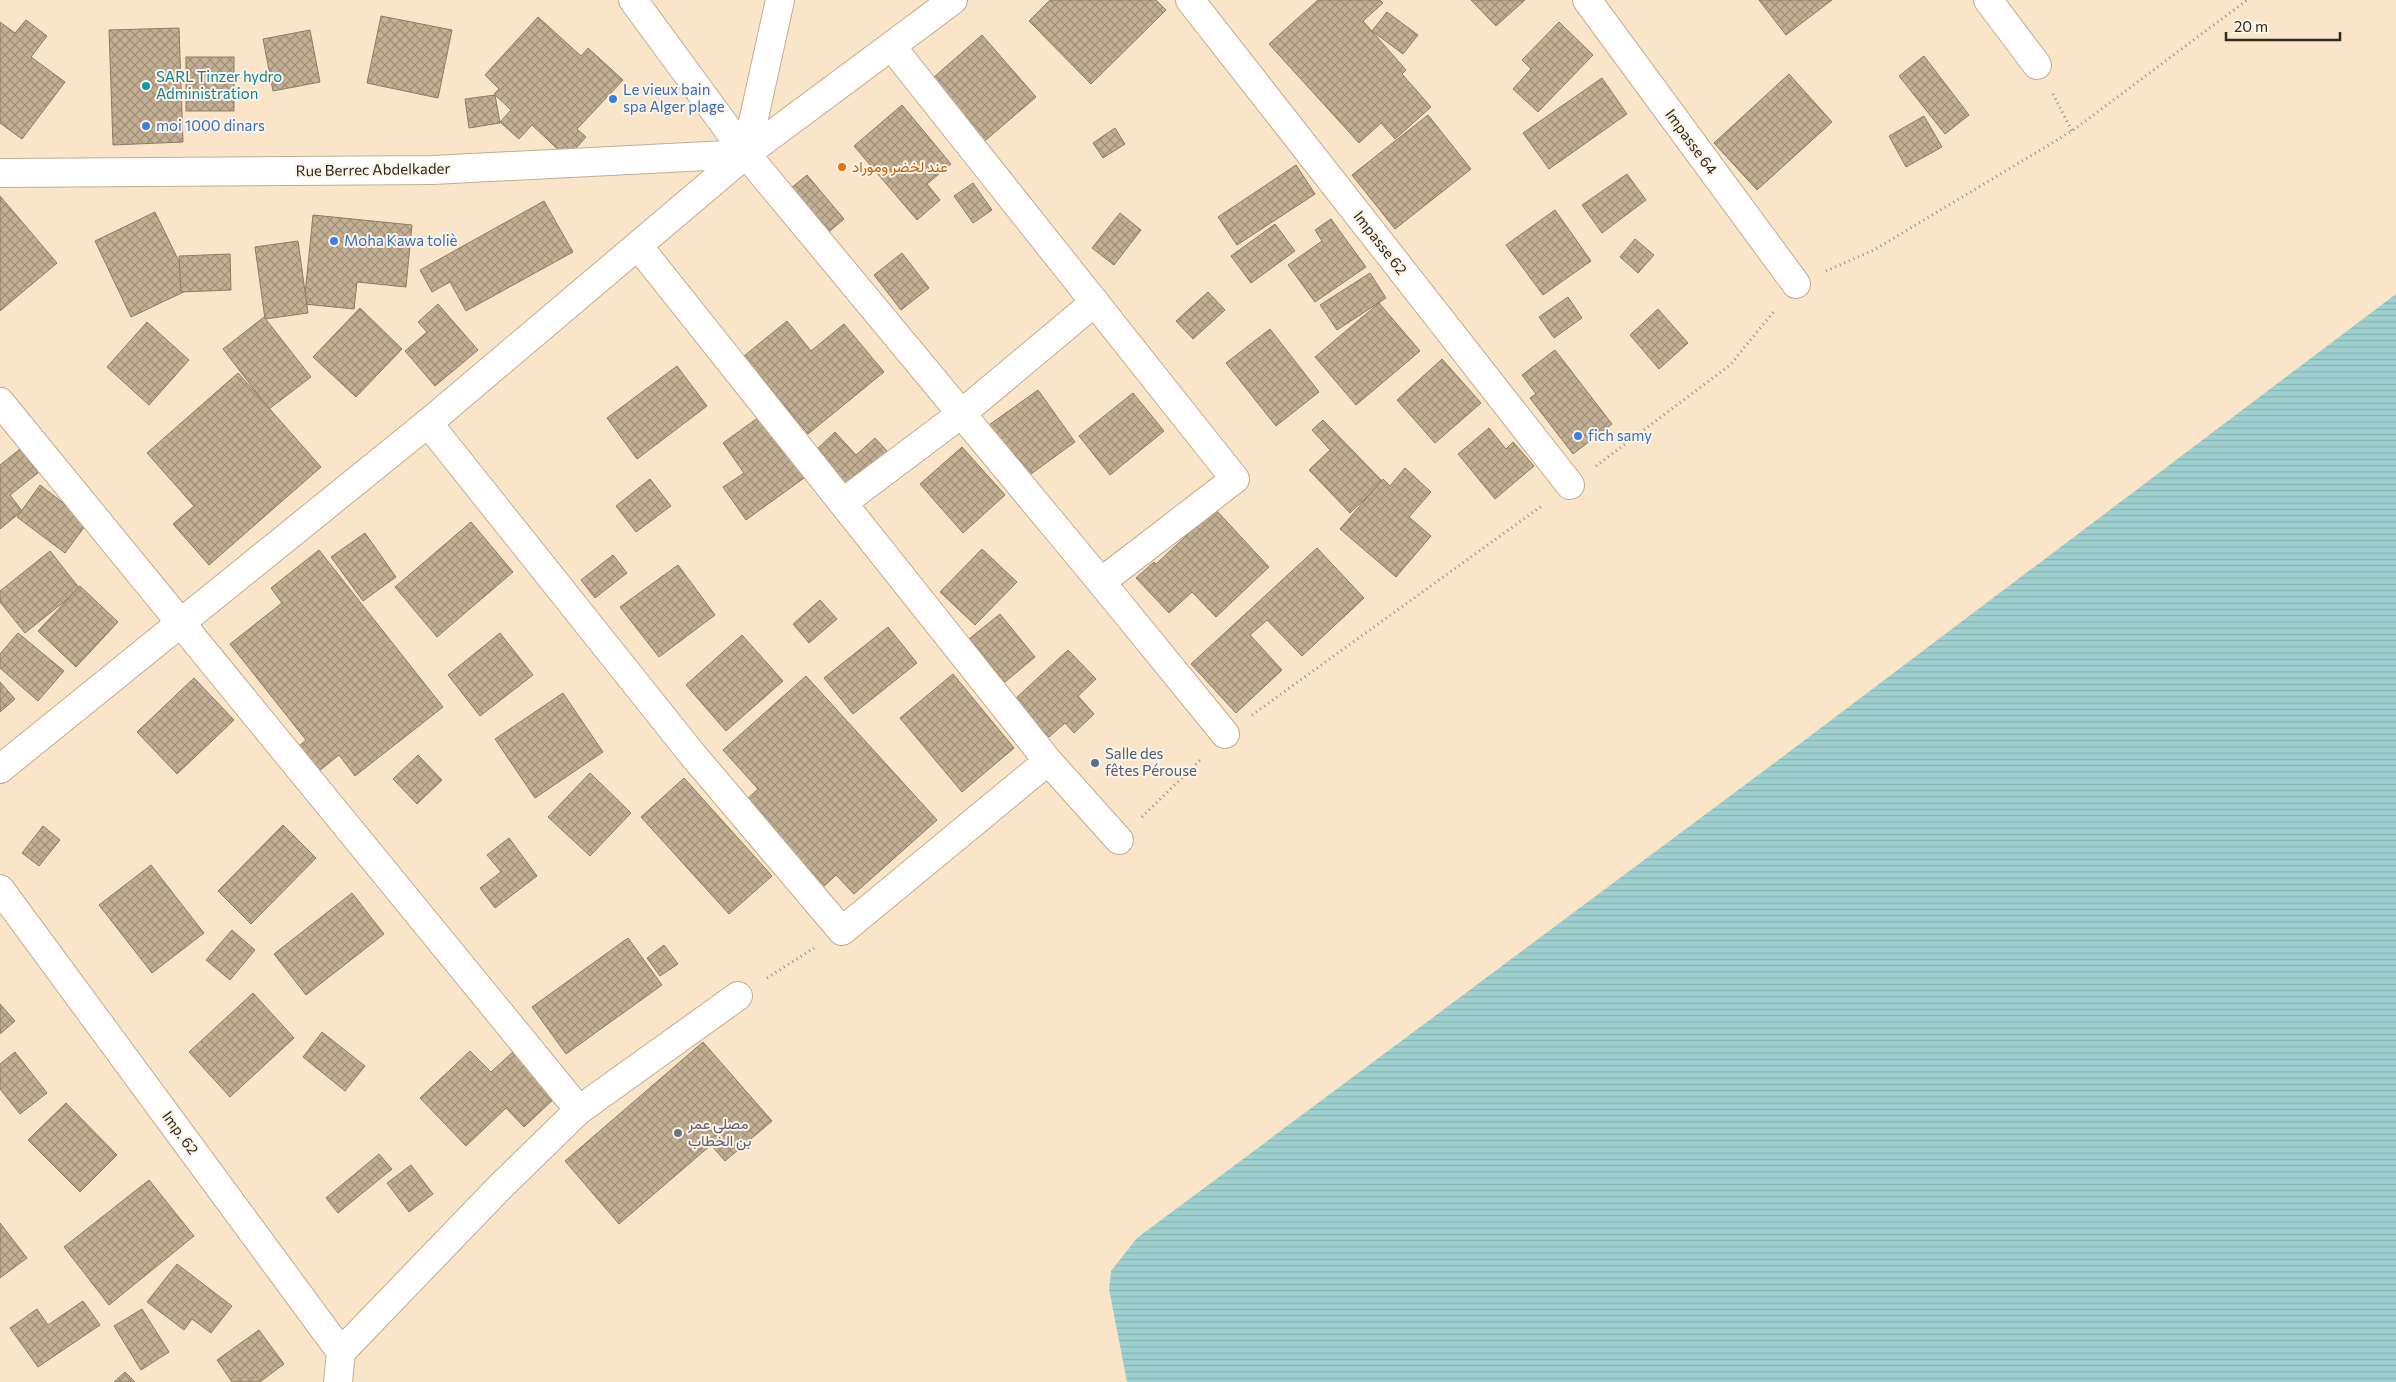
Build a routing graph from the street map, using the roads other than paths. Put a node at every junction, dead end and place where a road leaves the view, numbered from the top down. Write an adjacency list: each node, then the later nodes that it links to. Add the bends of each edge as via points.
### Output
1 (633, 0): 9 (street)
2 (780, 0): 9 (street)
3 (954, 0): 7 (street)
4 (1190, 0): 17 (street, Impasse 62)
5 (1587, 0): 12 (street, Impasse 64)
6 (1988, 0): 8 (street)
7 (892, 47): 9 (street); 13 (street)
8 (2037, 65)
9 (746, 154): 10 (street, Rue Berrec Abdelkader, via 433,170); 11 (street); 15 (street)
10 (0, 173)
11 (639, 247): 16 (street); 18 (street)
12 (1796, 284)
13 (1094, 302): 15 (street); 19 (street, via 1235,479)
14 (0, 402): 20 (street)
15 (961, 414): 18 (street); 19 (street)
16 (428, 424): 20 (street); 22 (street, via 692,754 842,931)
17 (1570, 486)
18 (844, 502): 22 (street)
19 (1101, 582): 21 (street)
20 (180, 626): 23 (street); 27 (street)
21 (1225, 734)
22 (1048, 761): 24 (street)
23 (0, 769)
24 (1118, 840)
25 (0, 889): 28 (street, Imp. 62)
26 (738, 996): 27 (street)
27 (578, 1110): 28 (street)
28 (341, 1352): 29 (street)
29 (338, 1382)

